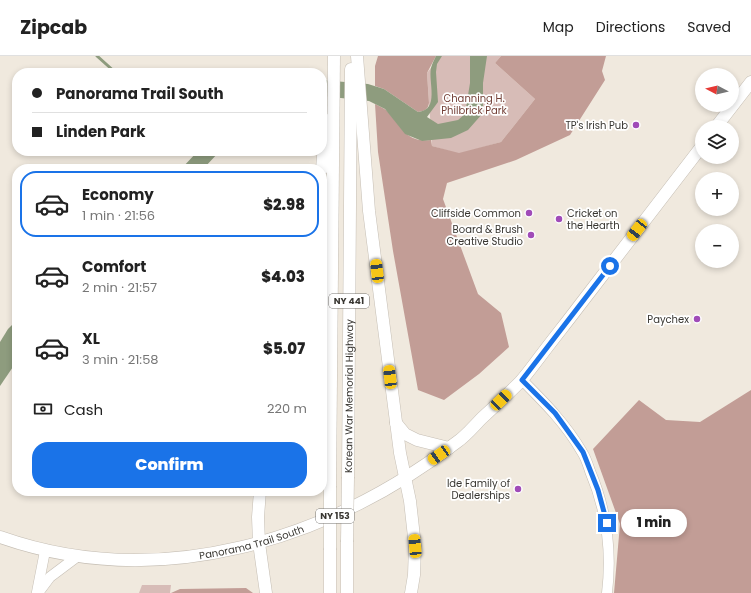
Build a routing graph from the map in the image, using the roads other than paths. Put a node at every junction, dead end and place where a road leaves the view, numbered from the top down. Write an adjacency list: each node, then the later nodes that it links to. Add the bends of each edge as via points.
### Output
1 (334, 58): 5 (main road)
2 (354, 58): 6 (main road)
3 (751, 82): 4 (main road)
4 (721, 120)
5 (329, 124): 7 (main road); 20 (main road, Korean War Memorial Highway / NY 441, bridge)
6 (356, 124): 10 (main road); 21 (main road, Korean War Memorial Highway / NY 441, bridge)
7 (327, 137)
8 (695, 155): 9 (main road, Panorama Trail South / NY 153)
9 (522, 380): 11 (main road, Panorama Trail South / NY 153); 23 (street, via 555,413 583,452 598,490 607,523 610,562)
10 (396, 423): 11 (main road, via 405,434 417,440); 12 (main road)
11 (449, 448): 12 (main road, Panorama Trail South / NY 153)
12 (406, 478): 15 (main road, Panorama Trail South / NY 153, via 343,512); 22 (main road, via 415,546)
13 (260, 496): 15 (main road)
14 (0, 537): 16 (main road, Panorama Trail South)
15 (259, 543): 17 (main road, Panorama Trail South, via 220,552 150,560); 19 (main road)
16 (45, 551): 17 (main road, Panorama Trail South); 18 (street)
17 (78, 556): 18 (street, via 50,577)
18 (38, 593)
19 (266, 593)
20 (330, 593)
21 (347, 593)
22 (411, 593)
23 (607, 593)

